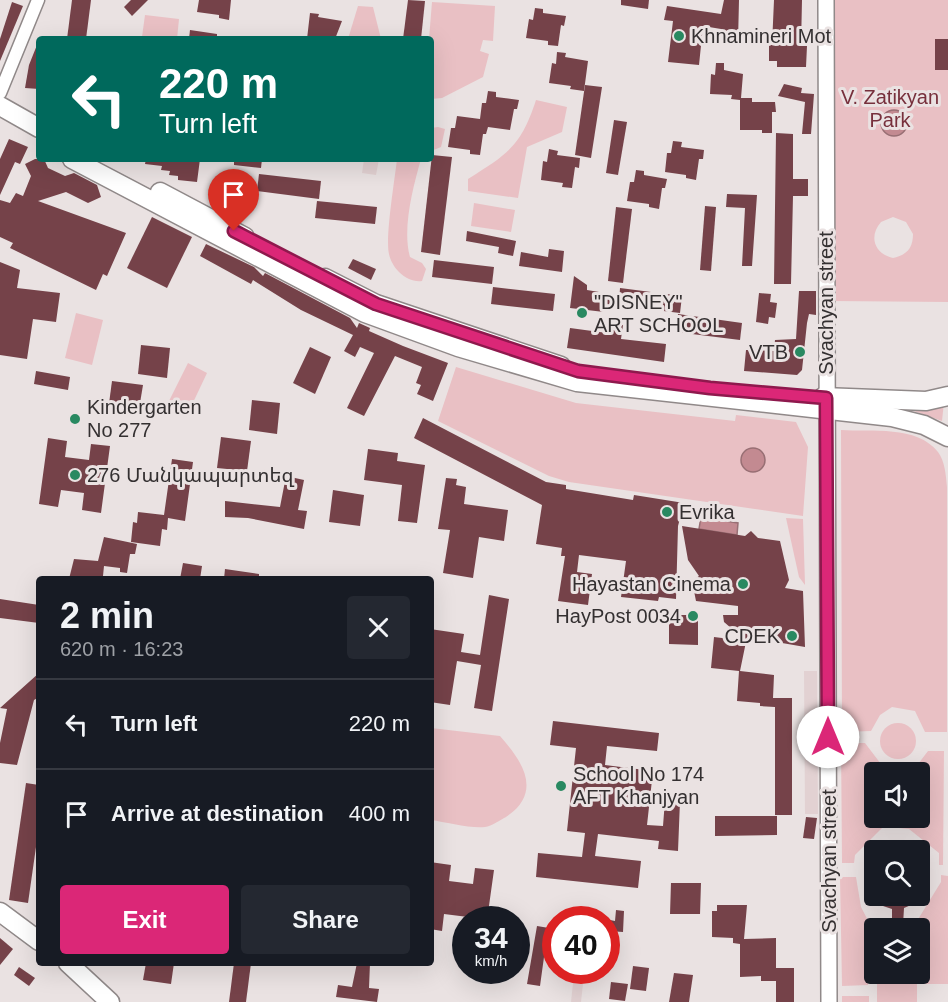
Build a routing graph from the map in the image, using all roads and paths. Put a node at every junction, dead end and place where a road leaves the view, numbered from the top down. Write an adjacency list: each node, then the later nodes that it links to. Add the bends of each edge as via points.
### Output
1 (39, 0): 3 (street)
2 (826, 0): 11 (street, Svachyan street)
3 (1, 87)
4 (0, 106): 6 (main road)
5 (0, 120): 7 (main road)
6 (36, 126)
7 (36, 139)
8 (78, 162): 11 (main road, via 364,313 458,347 577,382)
9 (104, 162): 11 (main road, via 376,304 553,364 578,371)
10 (948, 396): 11 (main road, via 926,401)
11 (826, 403): 12 (main road, via 924,425); 17 (street, Svachyan street)
12 (948, 437)
13 (0, 912): 14 (main road)
14 (36, 939)
15 (71, 966): 16 (main road)
16 (110, 1002)
17 (829, 1002)

